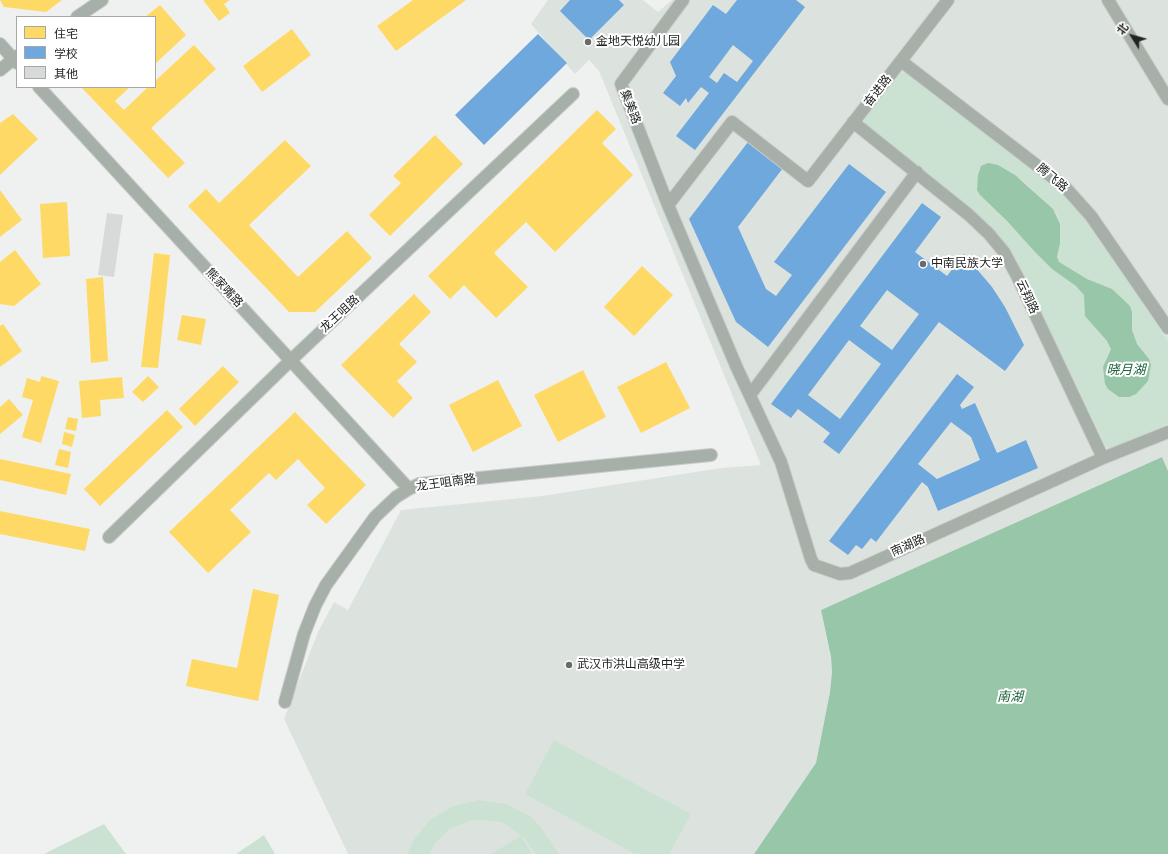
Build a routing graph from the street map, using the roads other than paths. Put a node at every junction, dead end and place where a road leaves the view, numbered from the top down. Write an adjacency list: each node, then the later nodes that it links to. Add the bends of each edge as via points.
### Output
1 (102, 0): 5 (street)
2 (682, 0): 15 (street, 集美路, via 621,84)
3 (948, 0): 8 (street, 奋进路)
4 (1108, 0): 12 (street)
5 (78, 16)
6 (0, 44): 7 (street)
7 (16, 59): 9 (street)
8 (901, 61): 13 (street, 奋进路); 16 (street, 腾飞路, via 1065,187 1091,216)
9 (0, 70)
10 (40, 88): 17 (street, 熊家嘴路)
11 (573, 94): 17 (street, 龙王咀路)
12 (1167, 96)
13 (853, 122): 14 (street, 云翔路); 15 (street, 奋进路, via 808,181 732,122)
14 (917, 172): 18 (street); 21 (street, 云翔路, via 979,224 1004,252)
15 (668, 205): 18 (street, 南湖路)
16 (1168, 328)
17 (291, 360): 22 (street, 熊家嘴路); 23 (street, 龙王咀路)
18 (750, 395): 21 (street, 南湖路, via 781,462 810,559 817,567 840,574 850,573)
19 (1168, 432): 21 (street, 南湖路)
20 (711, 455): 22 (street, 龙王咀南路, via 419,484)
21 (1103, 458)
22 (409, 488): 24 (street, 龙王咀南路, via 375,517 326,585 304,634)
23 (109, 538)
24 (285, 702)

